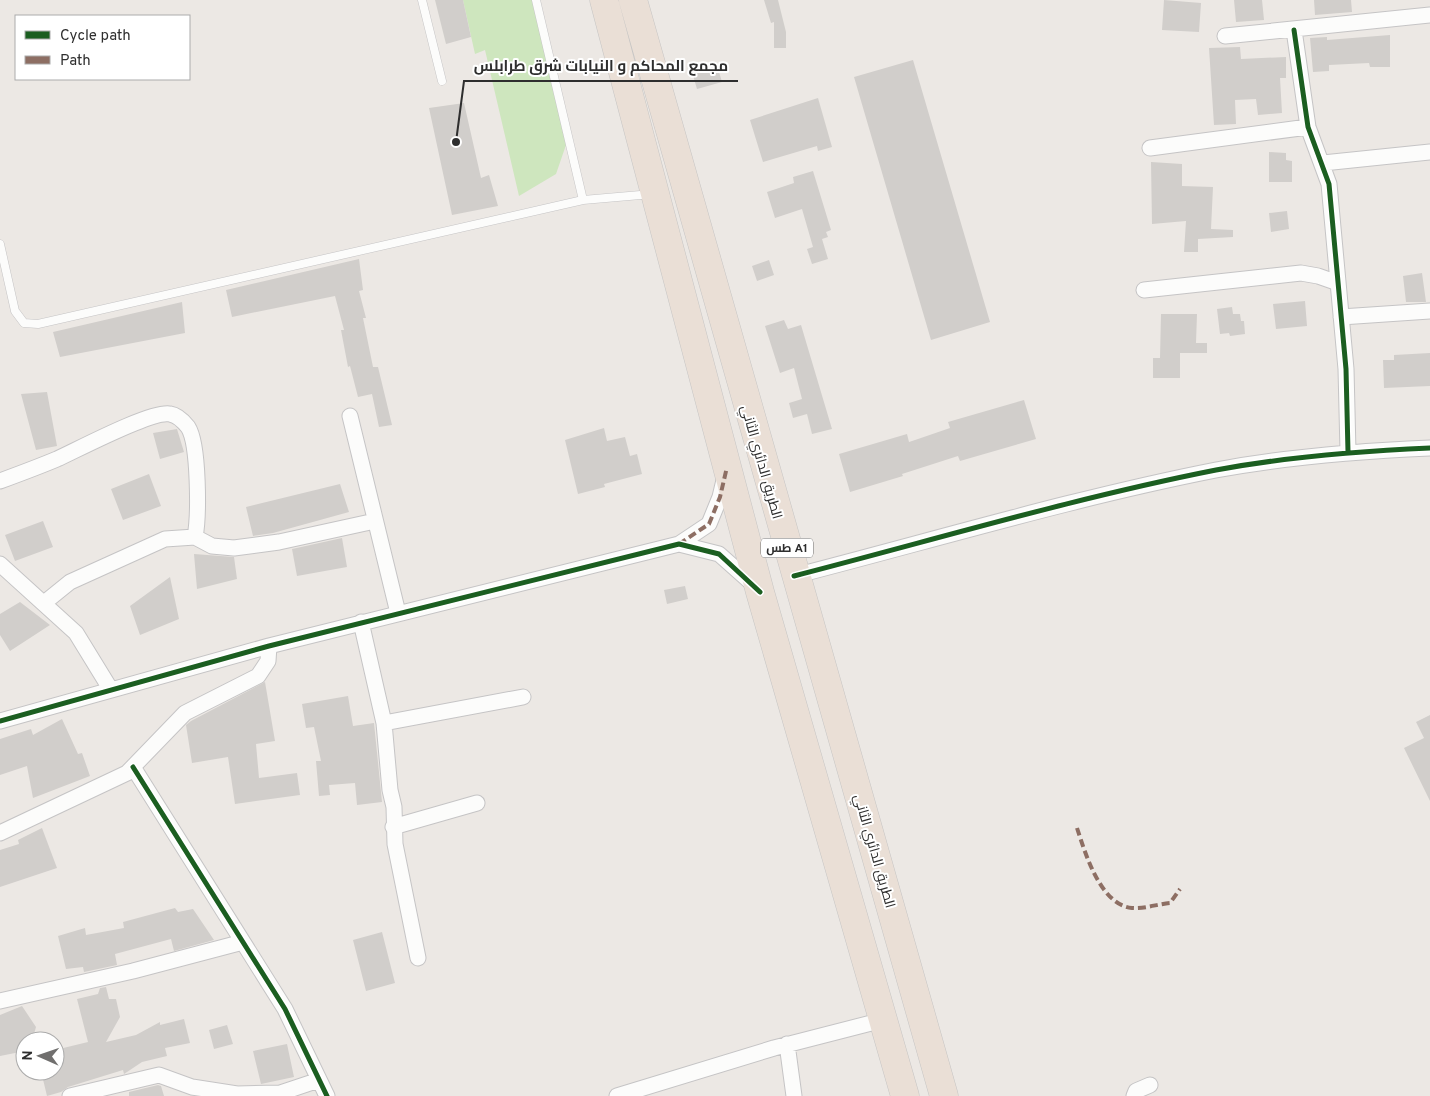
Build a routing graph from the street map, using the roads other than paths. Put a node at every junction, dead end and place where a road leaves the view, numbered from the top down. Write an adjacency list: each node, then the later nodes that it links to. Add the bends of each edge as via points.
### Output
1 (422, 0): 8 (lane)
2 (536, 0): 14 (lane)
3 (604, 0): 13 (highway, طس A1)
4 (632, 0): 29 (highway, الطريق الدائري الثاني / طس A1)
5 (1430, 15): 6 (street)
6 (1294, 30): 7 (street); 9 (street)
7 (1225, 36)
8 (442, 81)
9 (1308, 127): 10 (street); 12 (street)
10 (1150, 148)
11 (1430, 152): 12 (street)
12 (1323, 163): 16 (street, via 1329,184)
13 (656, 194): 14 (lane); 23 (highway, طس A1)
14 (583, 200): 15 (lane, via 30,324 15,311)
15 (0, 244)
16 (1338, 283): 17 (street, via 1301,273); 19 (street)
17 (1144, 290)
18 (1430, 311): 19 (street)
19 (1341, 317): 22 (street)
20 (350, 416): 25 (street)
21 (1430, 448): 22 (street)
22 (1348, 452): 29 (street, via 1218,470 1138,487)
23 (727, 467): 27 (street, via 709,524); 30 (highway, طس A1)
24 (0, 481): 26 (street, via 100,437 169,413 181,419 193,439 198,492)
25 (376, 521): 26 (street, via 279,542 234,548 212,546); 32 (street)
26 (195, 537): 31 (street, via 165,539 70,582)
27 (679, 544): 30 (street, via 719,554); 32 (street)
28 (0, 564): 31 (street)
29 (794, 576): 40 (highway, الطريق الدائري الثاني / طس A1)
30 (760, 592): 40 (highway, via 834,817 843,832 854,833 857,822); 48 (highway, طس A1)
31 (44, 603): 35 (street, via 76,633)
32 (398, 613): 33 (street)
33 (361, 622): 34 (street); 38 (street)
34 (269, 646): 35 (street); 39 (street, via 268,661 258,676 185,713)
35 (111, 690): 37 (street)
36 (522, 697): 38 (street)
37 (0, 721)
38 (384, 723): 42 (street, via 394,807)
39 (133, 767): 43 (street, via 118,779); 44 (street)
40 (853, 772): 46 (highway, الطريق الدائري الثاني / طس A1)
41 (478, 803): 42 (street)
42 (393, 827): 45 (street)
43 (0, 833)
44 (243, 942): 47 (street); 50 (street, via 285,1009)
45 (418, 958)
46 (915, 995): 48 (highway, via 902,969 895,960 888,960 882,965); 58 (highway, الطريق الدائري الثاني / طس A1)
47 (0, 1001)
48 (883, 1020): 49 (street); 57 (highway, طس A1)
49 (787, 1044): 52 (street); 56 (street)
50 (319, 1080): 53 (street, via 280,1093 236,1094 192,1087 159,1075); 54 (street)
51 (1150, 1085): 59 (street, via 1136,1091)
52 (634, 1094): 55 (street)
53 (70, 1096)
54 (327, 1096)
55 (617, 1096)
56 (794, 1096)
57 (905, 1096)
58 (944, 1096)
59 (1134, 1096)

